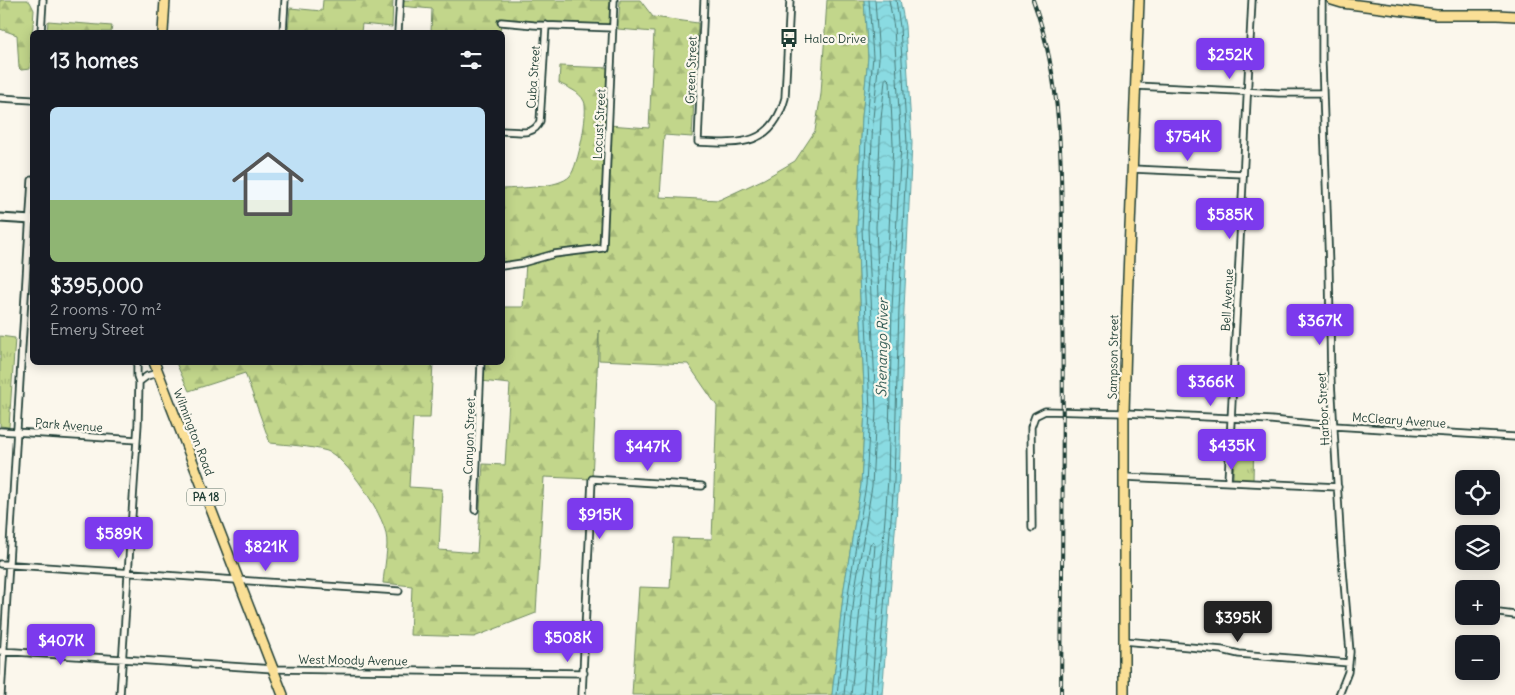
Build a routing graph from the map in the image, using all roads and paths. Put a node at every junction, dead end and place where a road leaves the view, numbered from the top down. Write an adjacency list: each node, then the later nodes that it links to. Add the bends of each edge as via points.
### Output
1 (43, 0): 18 (street)
2 (165, 0): 19 (main road)
3 (285, 0): 20 (street)
4 (400, 0): 21 (street)
5 (614, 0): 17 (street, Locust Street)
6 (704, 0): 7 (street, Green Street, via 698,142 730,144 750,140 764,132 778,117 785,98)
7 (790, 0)
8 (1140, 0): 22 (main road, Sampson Street)
9 (1252, 0): 23 (street, Bell Avenue)
10 (1322, 0): 24 (street, Harbor Street)
11 (1332, 0): 13 (main road)
12 (1360, 1): 13 (main road)
13 (1378, 7): 14 (main road, via 1436,15)
14 (1515, 16)
15 (502, 22): 16 (street)
16 (546, 25): 17 (street); 27 (street, Cuba Street, via 540,121 528,132)
17 (613, 28): 33 (street, Locust Street, via 603,248 554,254)
18 (41, 30)
19 (162, 30)
20 (283, 30)
21 (398, 30)
22 (1136, 86): 23 (street); 28 (main road, Sampson Street)
23 (1248, 91): 24 (street); 29 (street, Bell Avenue)
24 (1324, 93): 41 (street, Harbor Street)
25 (0, 98): 26 (street)
26 (30, 100)
27 (505, 130)
28 (1132, 169): 29 (street); 39 (main road, Sampson Street)
29 (1243, 174): 40 (street, Bell Avenue)
30 (0, 218): 31 (street)
31 (30, 220)
32 (30, 235): 43 (street)
33 (505, 266)
34 (137, 365): 38 (street)
35 (155, 365): 37 (main road, PA 18)
36 (481, 365): 50 (street, Canyon Street)
37 (158, 373): 38 (street); 55 (main road, Wilmington Road / PA 18)
38 (140, 382): 45 (street)
39 (1124, 413): 40 (street, McCleary Avenue); 46 (main road, Sampson Street); 51 (street, McCleary Avenue, via 1045,411 1035,416 1031,427)
40 (1231, 418): 41 (street, McCleary Avenue); 47 (street, Bell Avenue)
41 (1334, 426): 44 (street, McCleary Avenue); 49 (street, Harbor Street)
42 (0, 431): 43 (street, Park Avenue)
43 (17, 432): 45 (street, Park Avenue); 53 (street)
44 (1515, 437)
45 (137, 440): 54 (street)
46 (1124, 477): 47 (street); 59 (main road, Sampson Street)
47 (1228, 482): 49 (street)
48 (702, 486): 64 (street, via 592,479)
49 (1338, 488): 62 (street, Harbor Street)
50 (475, 510)
51 (1032, 528)
52 (0, 564): 53 (street)
53 (9, 565): 54 (street); 60 (street)
54 (128, 573): 55 (street); 61 (street)
55 (238, 580): 56 (street); 63 (main road, Wilmington Road / PA 18)
56 (399, 591)
57 (1500, 613): 58 (street)
58 (1515, 615)
59 (1124, 641): 62 (street); 69 (main road, Sampson Street)
60 (2, 652): 61 (street, West Moody Avenue); 65 (street)
61 (122, 660): 63 (street, West Moody Avenue); 66 (street)
62 (1349, 662): 70 (street, Harbor Street)
63 (273, 669): 64 (street, West Moody Avenue); 67 (main road, Wilmington Road / PA 18)
64 (584, 673): 68 (street)
65 (1, 695)
66 (120, 695)
67 (283, 695)
68 (582, 695)
69 (1124, 695)
70 (1339, 695)

